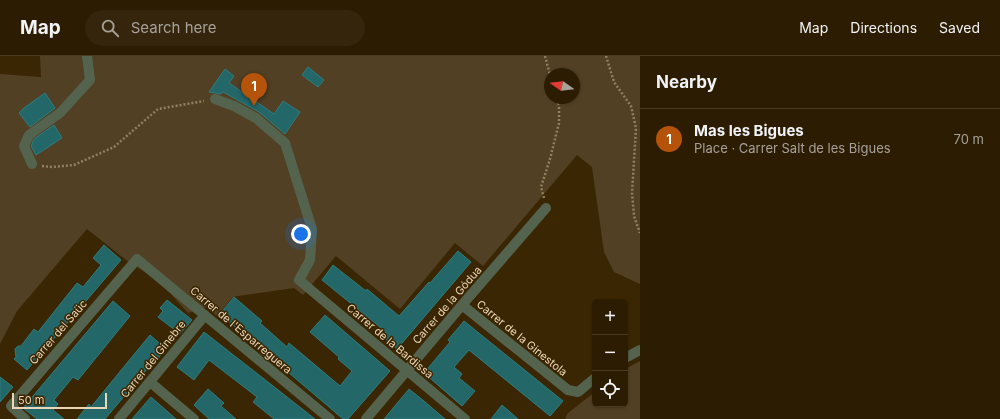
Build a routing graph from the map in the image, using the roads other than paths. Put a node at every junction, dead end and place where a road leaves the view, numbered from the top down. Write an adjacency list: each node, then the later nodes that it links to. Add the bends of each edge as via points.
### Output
1 (87, 56): 3 (street, via 90,80 60,113 29,135 24,146)
2 (215, 99): 10 (street, Carrer de la Bardissa, via 256,118 285,143 312,229 310,260 299,280)
3 (32, 164)
4 (546, 208): 6 (street, Carrer de la Gódua)
5 (137, 259): 7 (street, Carrer de l'Esparreguera); 13 (street, Carrer del Saüc, via 11,406)
6 (462, 305): 10 (street, Carrer de la Gódua); 11 (street, Carrer de la Ginestola, via 568,390 578,392)
7 (205, 315): 12 (street, Carrer del Ginebre); 16 (street, Carrer de l'Esparreguera)
8 (640, 350): 9 (street)
9 (628, 356)
10 (406, 371): 17 (street, Carrer de la Gódua); 18 (street, Carrer de la Bardissa)
11 (592, 380)
12 (150, 382): 14 (street, Carrer del Ginebre); 15 (street)
13 (25, 419)
14 (119, 419)
15 (194, 419)
16 (330, 419)
17 (366, 419)
18 (465, 419)

